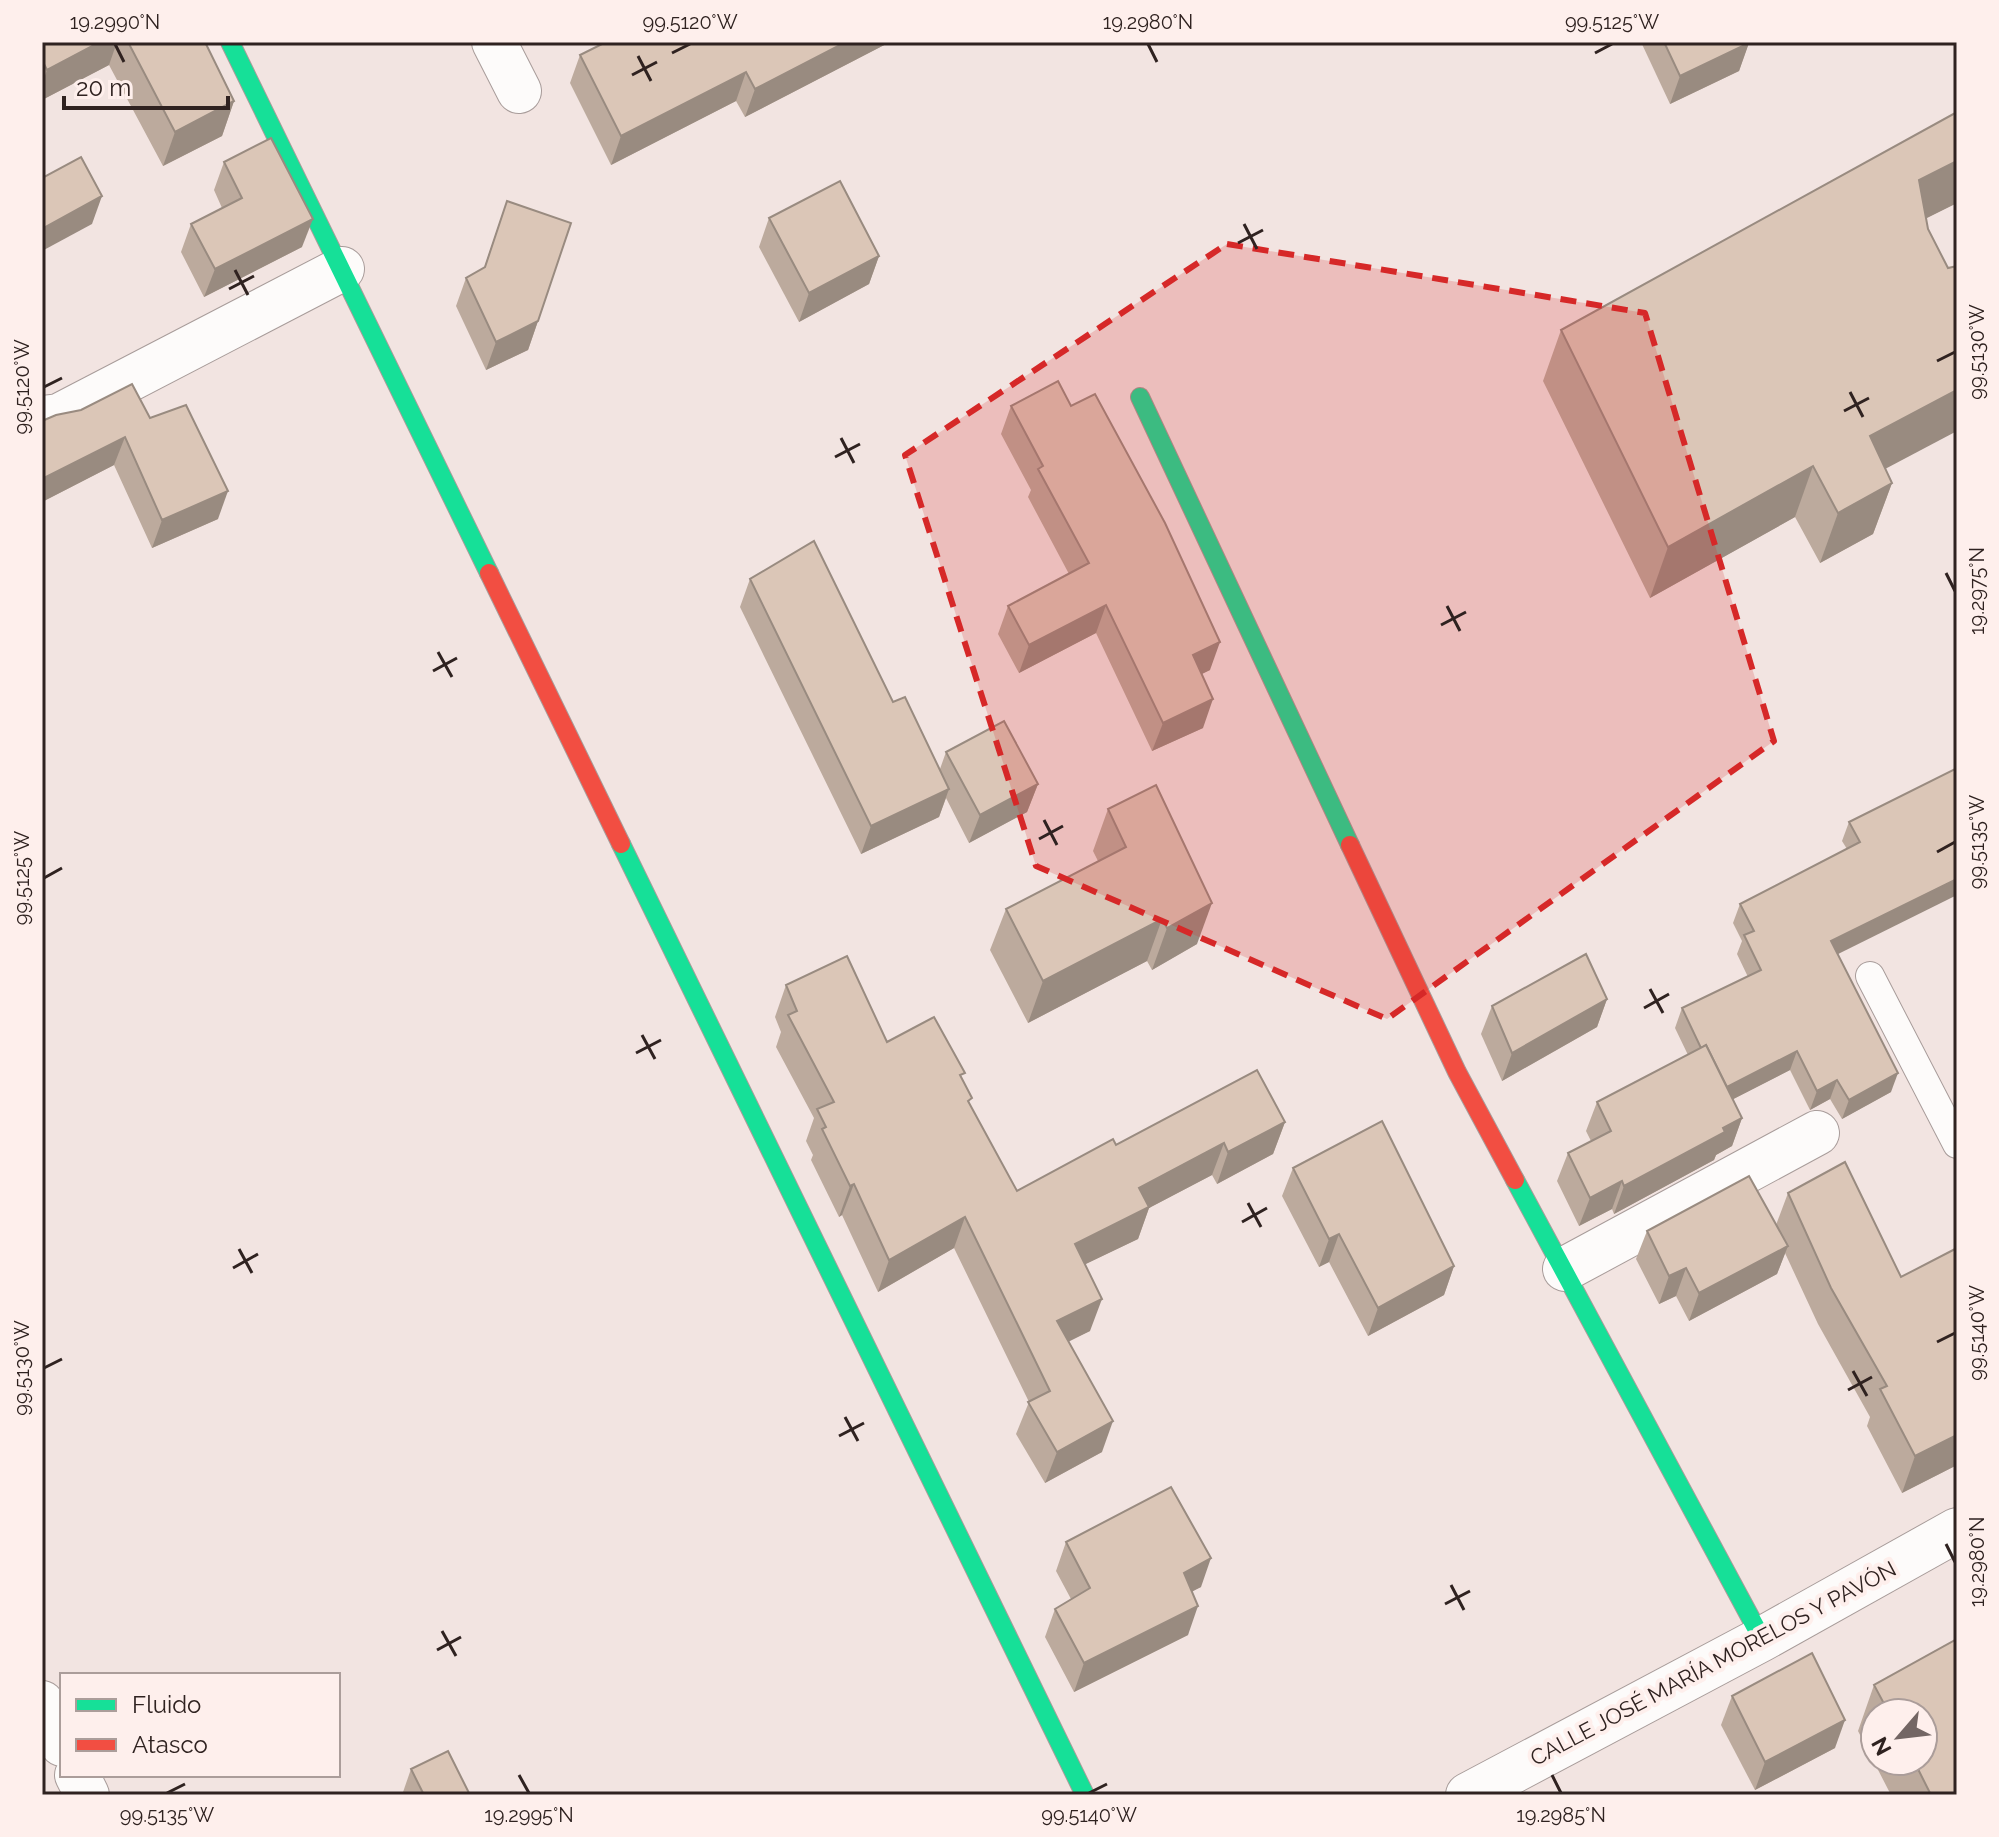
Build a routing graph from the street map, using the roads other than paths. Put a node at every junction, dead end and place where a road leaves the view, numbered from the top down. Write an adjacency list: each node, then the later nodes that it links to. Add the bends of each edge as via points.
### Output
1 (230, 42): 4 (street)
2 (494, 42): 3 (street)
3 (519, 91)
4 (342, 269): 6 (street, via 59,416); 17 (street)
5 (1140, 397): 10 (street, via 1457,1072)
6 (42, 418)
7 (1870, 976): 9 (lane)
8 (1817, 1133): 10 (street)
9 (1957, 1144)
10 (1565, 1269): 12 (street)
11 (1957, 1530): 12 (street, CALLE JOSÉ MARÍA MORELOS Y PAVÓN)
12 (1762, 1639): 18 (street, CALLE JOSÉ MARÍA MORELOS Y PAVÓN)
13 (42, 1703): 14 (street)
14 (60, 1740)
15 (78, 1777): 16 (street)
16 (87, 1795)
17 (1085, 1795)
18 (1468, 1795)

